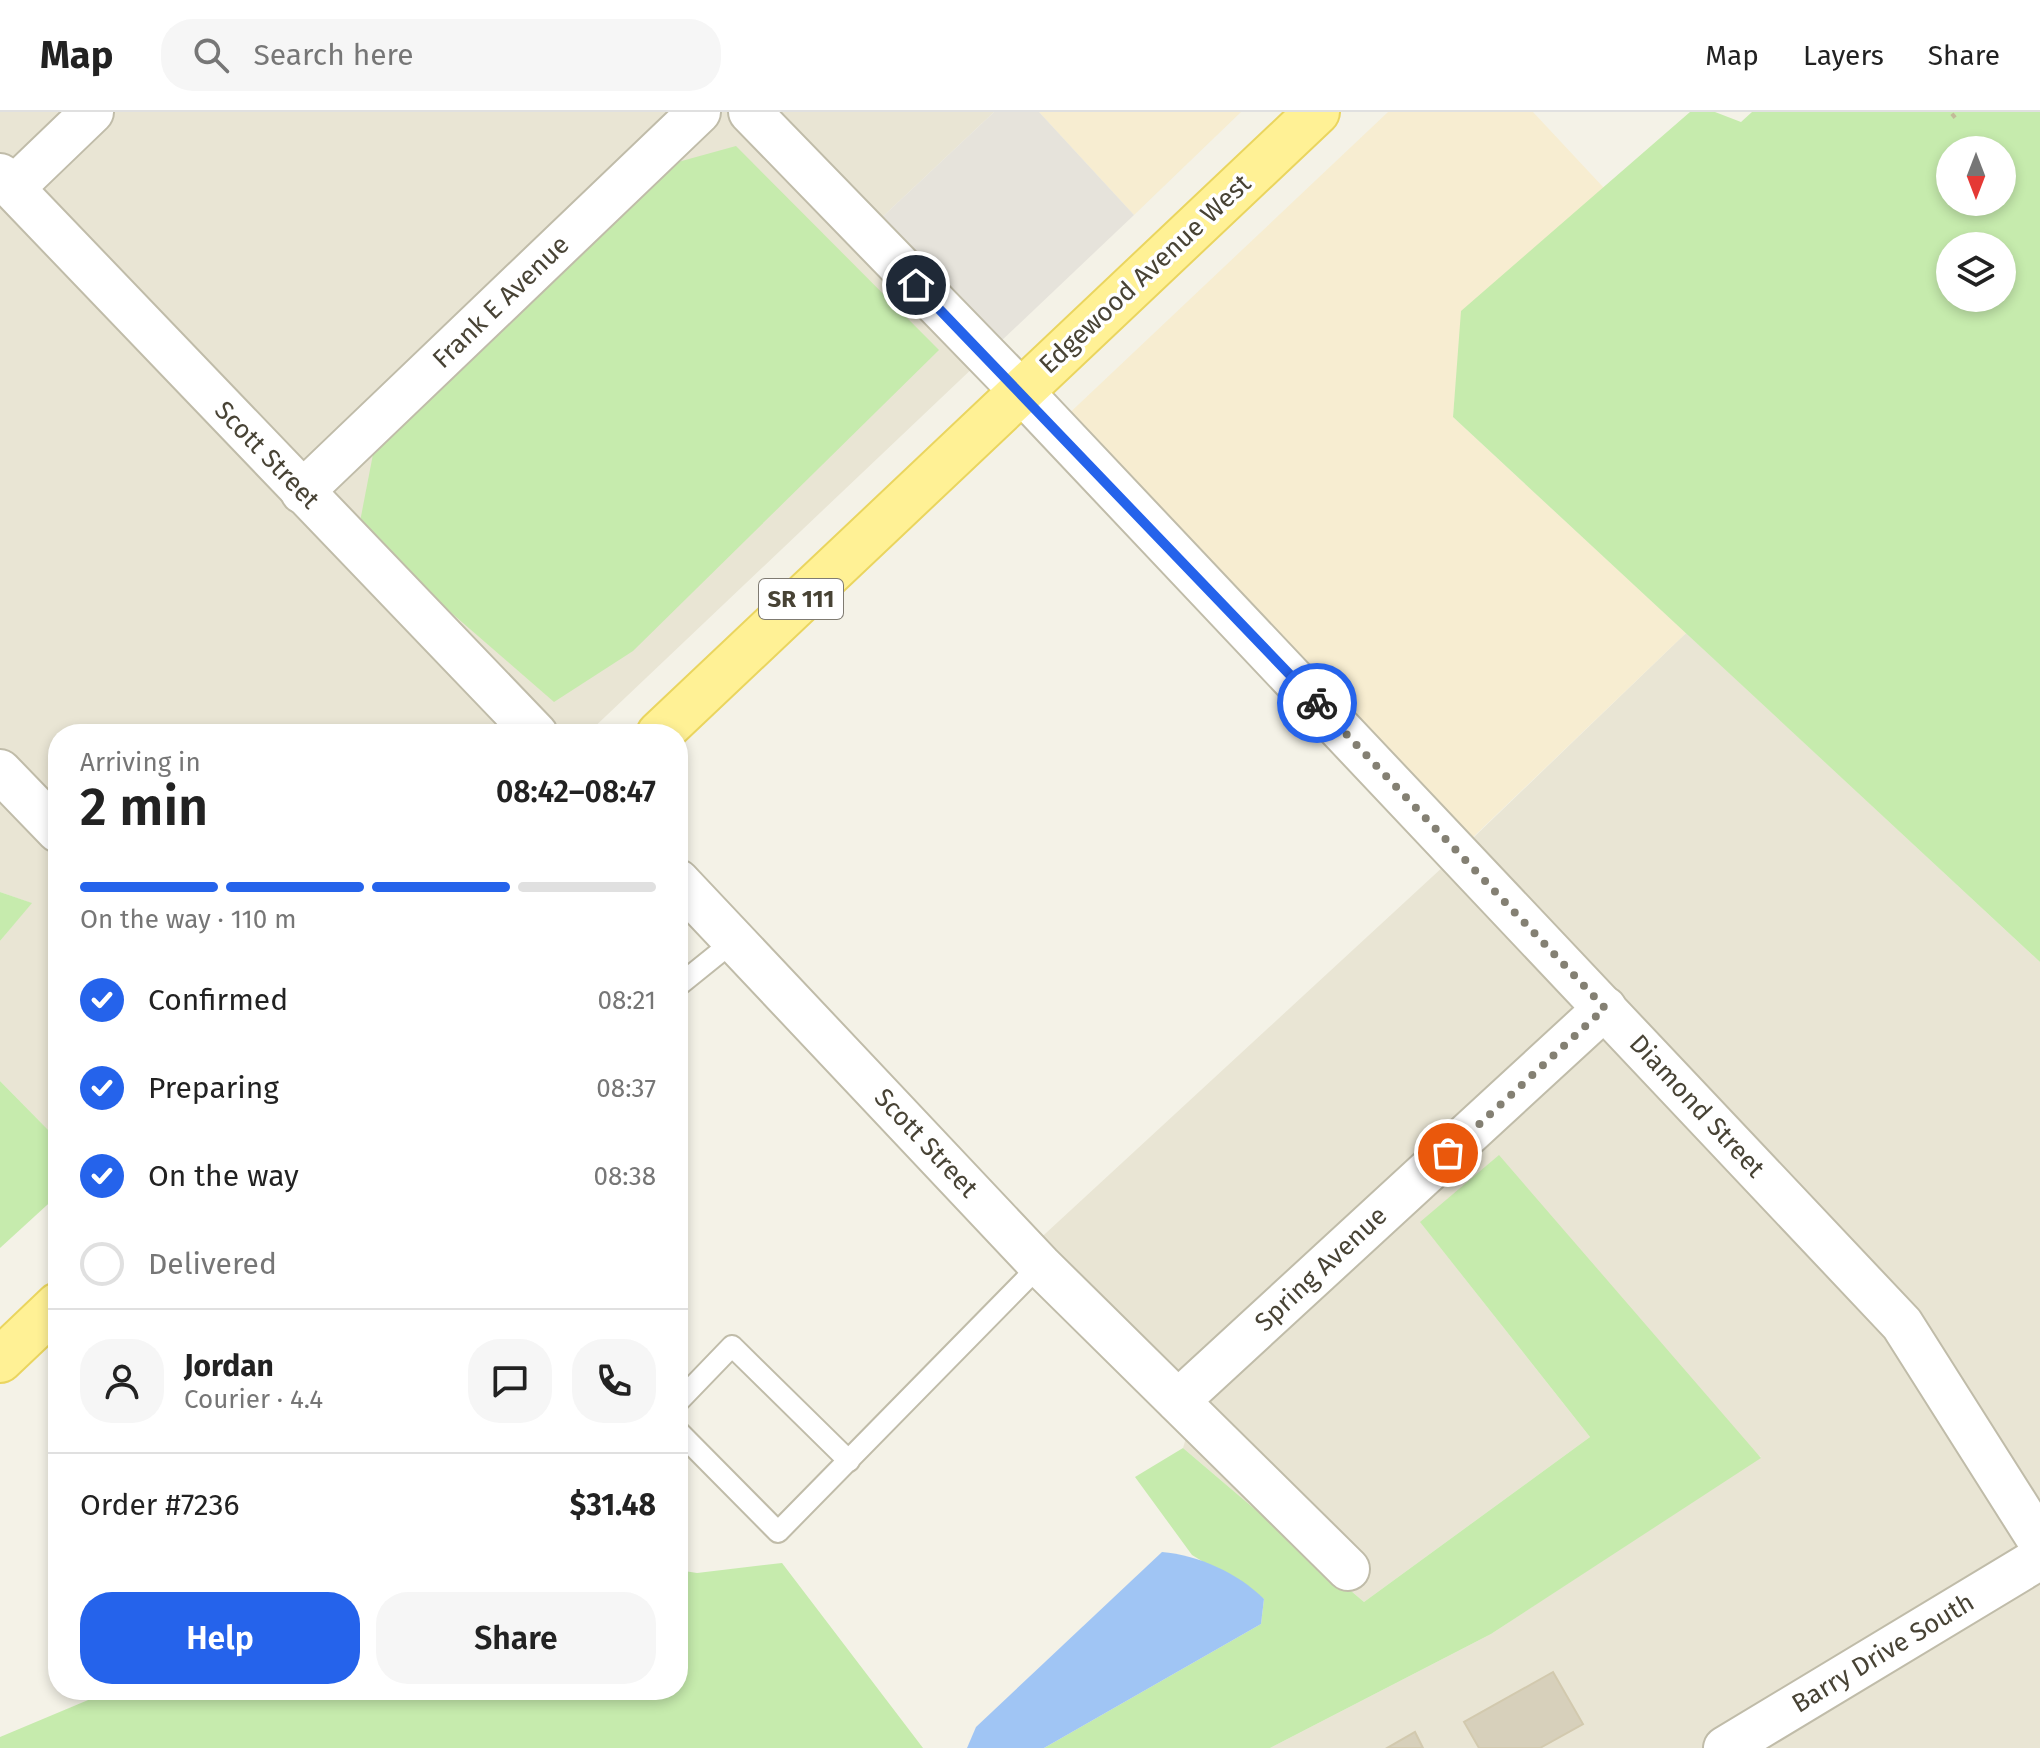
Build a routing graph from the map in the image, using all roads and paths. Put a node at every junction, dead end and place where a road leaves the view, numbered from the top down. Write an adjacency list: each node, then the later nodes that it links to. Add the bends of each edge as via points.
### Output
1 (92, 112): 7 (street)
2 (699, 112): 9 (street, Frank E Avenue)
3 (750, 112): 8 (street, Diamond Street)
4 (1317, 112): 8 (main road, Edgewood Avenue West / SR 111)
5 (1958, 112): 6 (path)
6 (1952, 117)
7 (6, 181): 9 (street, Scott Street)
8 (1021, 391): 11 (main road, Edgewood Avenue West / SR 111); 17 (street, Diamond Street)
9 (302, 492): 10 (street, Scott Street)
10 (526, 724)
11 (670, 724)
12 (0, 771): 13 (street)
13 (48, 821)
14 (688, 891): 15 (street, Scott Street)
15 (735, 940): 16 (lane); 18 (street, Scott Street)
16 (688, 978)
17 (1605, 1008): 22 (street, Spring Avenue); 25 (street, Diamond Street, via 1902,1324)
18 (1040, 1265): 22 (street, Scott Street); 24 (lane)
19 (48, 1314): 20 (main road)
20 (0, 1360)
21 (688, 1392): 24 (lane, via 732,1346)
22 (1178, 1401): 27 (street, Scott Street)
23 (688, 1441): 24 (lane, via 778,1532)
24 (849, 1461)
25 (2040, 1542)
26 (2040, 1558): 28 (street, Barry Drive South)
27 (1348, 1569)
28 (1725, 1748)

